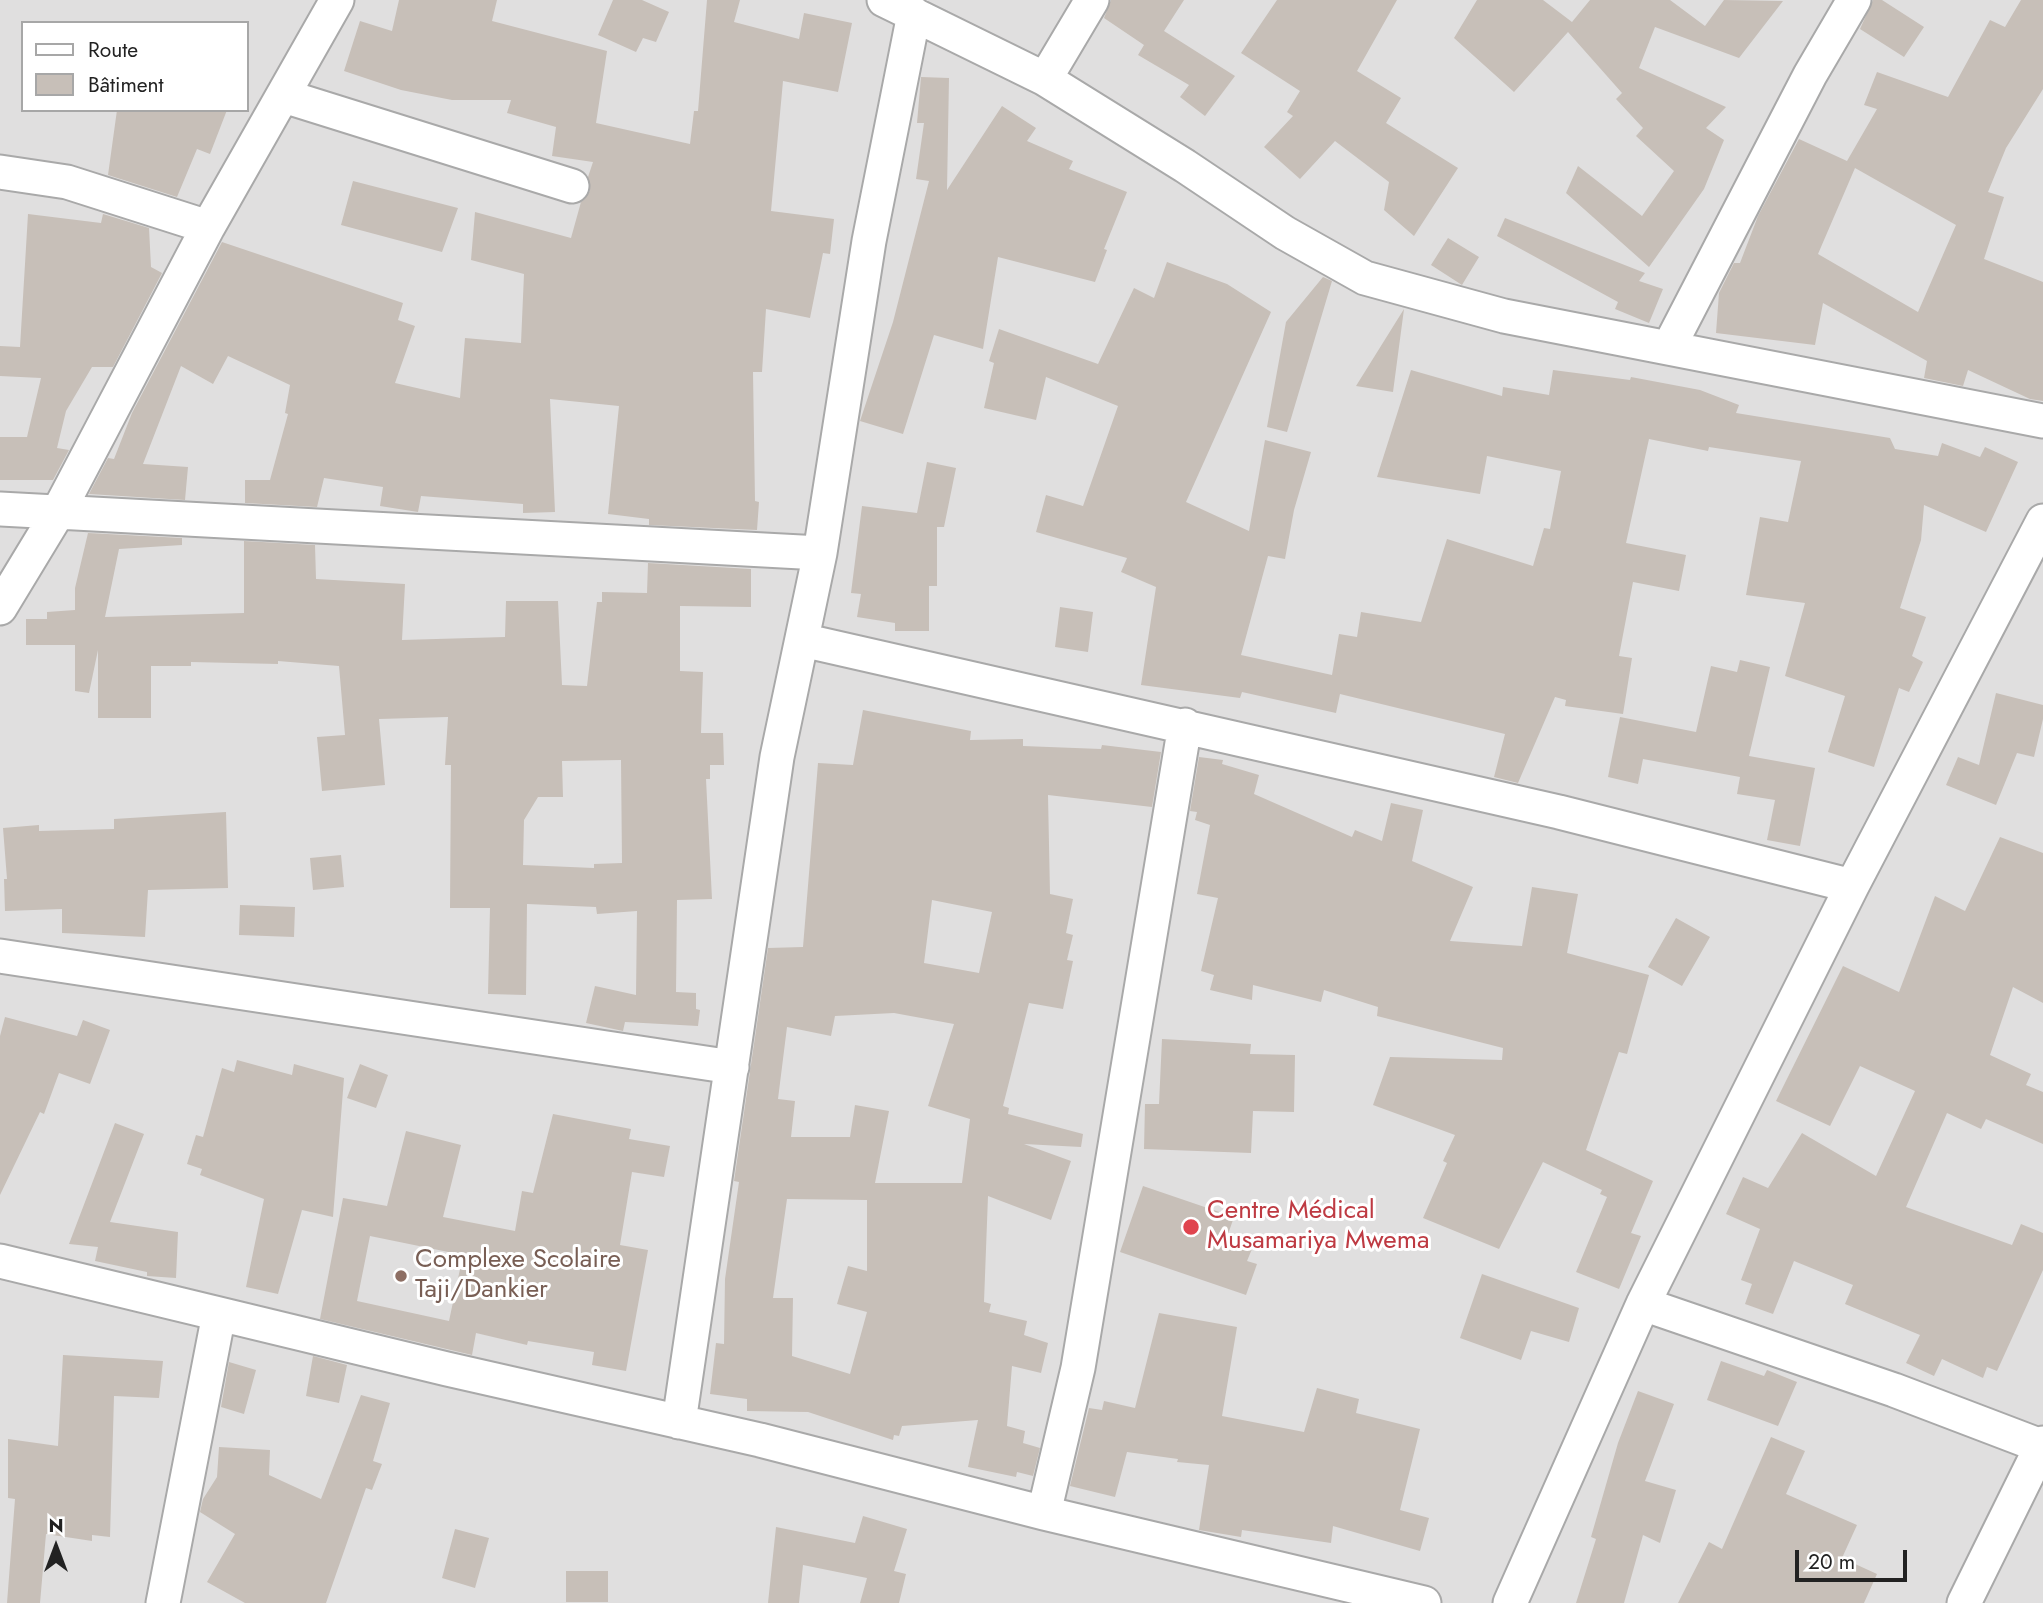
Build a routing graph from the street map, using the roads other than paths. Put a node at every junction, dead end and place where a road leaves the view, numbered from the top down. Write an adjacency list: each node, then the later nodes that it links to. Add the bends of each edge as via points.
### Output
1 (337, 0): 7 (street)
2 (884, 0): 5 (street)
3 (1092, 0): 6 (street)
4 (1854, 0): 11 (street, via 1810,75)
5 (914, 14): 6 (street); 16 (street, via 869,241)
6 (1045, 79): 11 (street, via 1285,233 1365,278 1504,316)
7 (284, 96): 9 (street); 10 (street)
8 (0, 172): 10 (street, via 67,183)
9 (572, 186)
10 (208, 227): 14 (street)
11 (1670, 347): 12 (street)
12 (2043, 421)
13 (0, 509): 14 (street)
14 (57, 514): 16 (street); 17 (street)
15 (2043, 522): 20 (street)
16 (820, 553): 18 (street)
17 (0, 608)
18 (802, 640): 19 (street); 22 (street, via 777,757)
19 (1185, 725): 20 (street, via 1559,811); 28 (street, via 1078,1368)
20 (1852, 886): 24 (street)
21 (0, 956): 22 (street)
22 (732, 1067): 26 (street)
23 (0, 1261): 25 (street)
24 (1643, 1304): 27 (street); 31 (street)
25 (219, 1314): 26 (street); 29 (street)
26 (679, 1422): 28 (street)
27 (2042, 1444): 32 (street)
28 (1044, 1513): 30 (street)
29 (163, 1603)
30 (1424, 1603)
31 (1510, 1603)
32 (1964, 1603)

